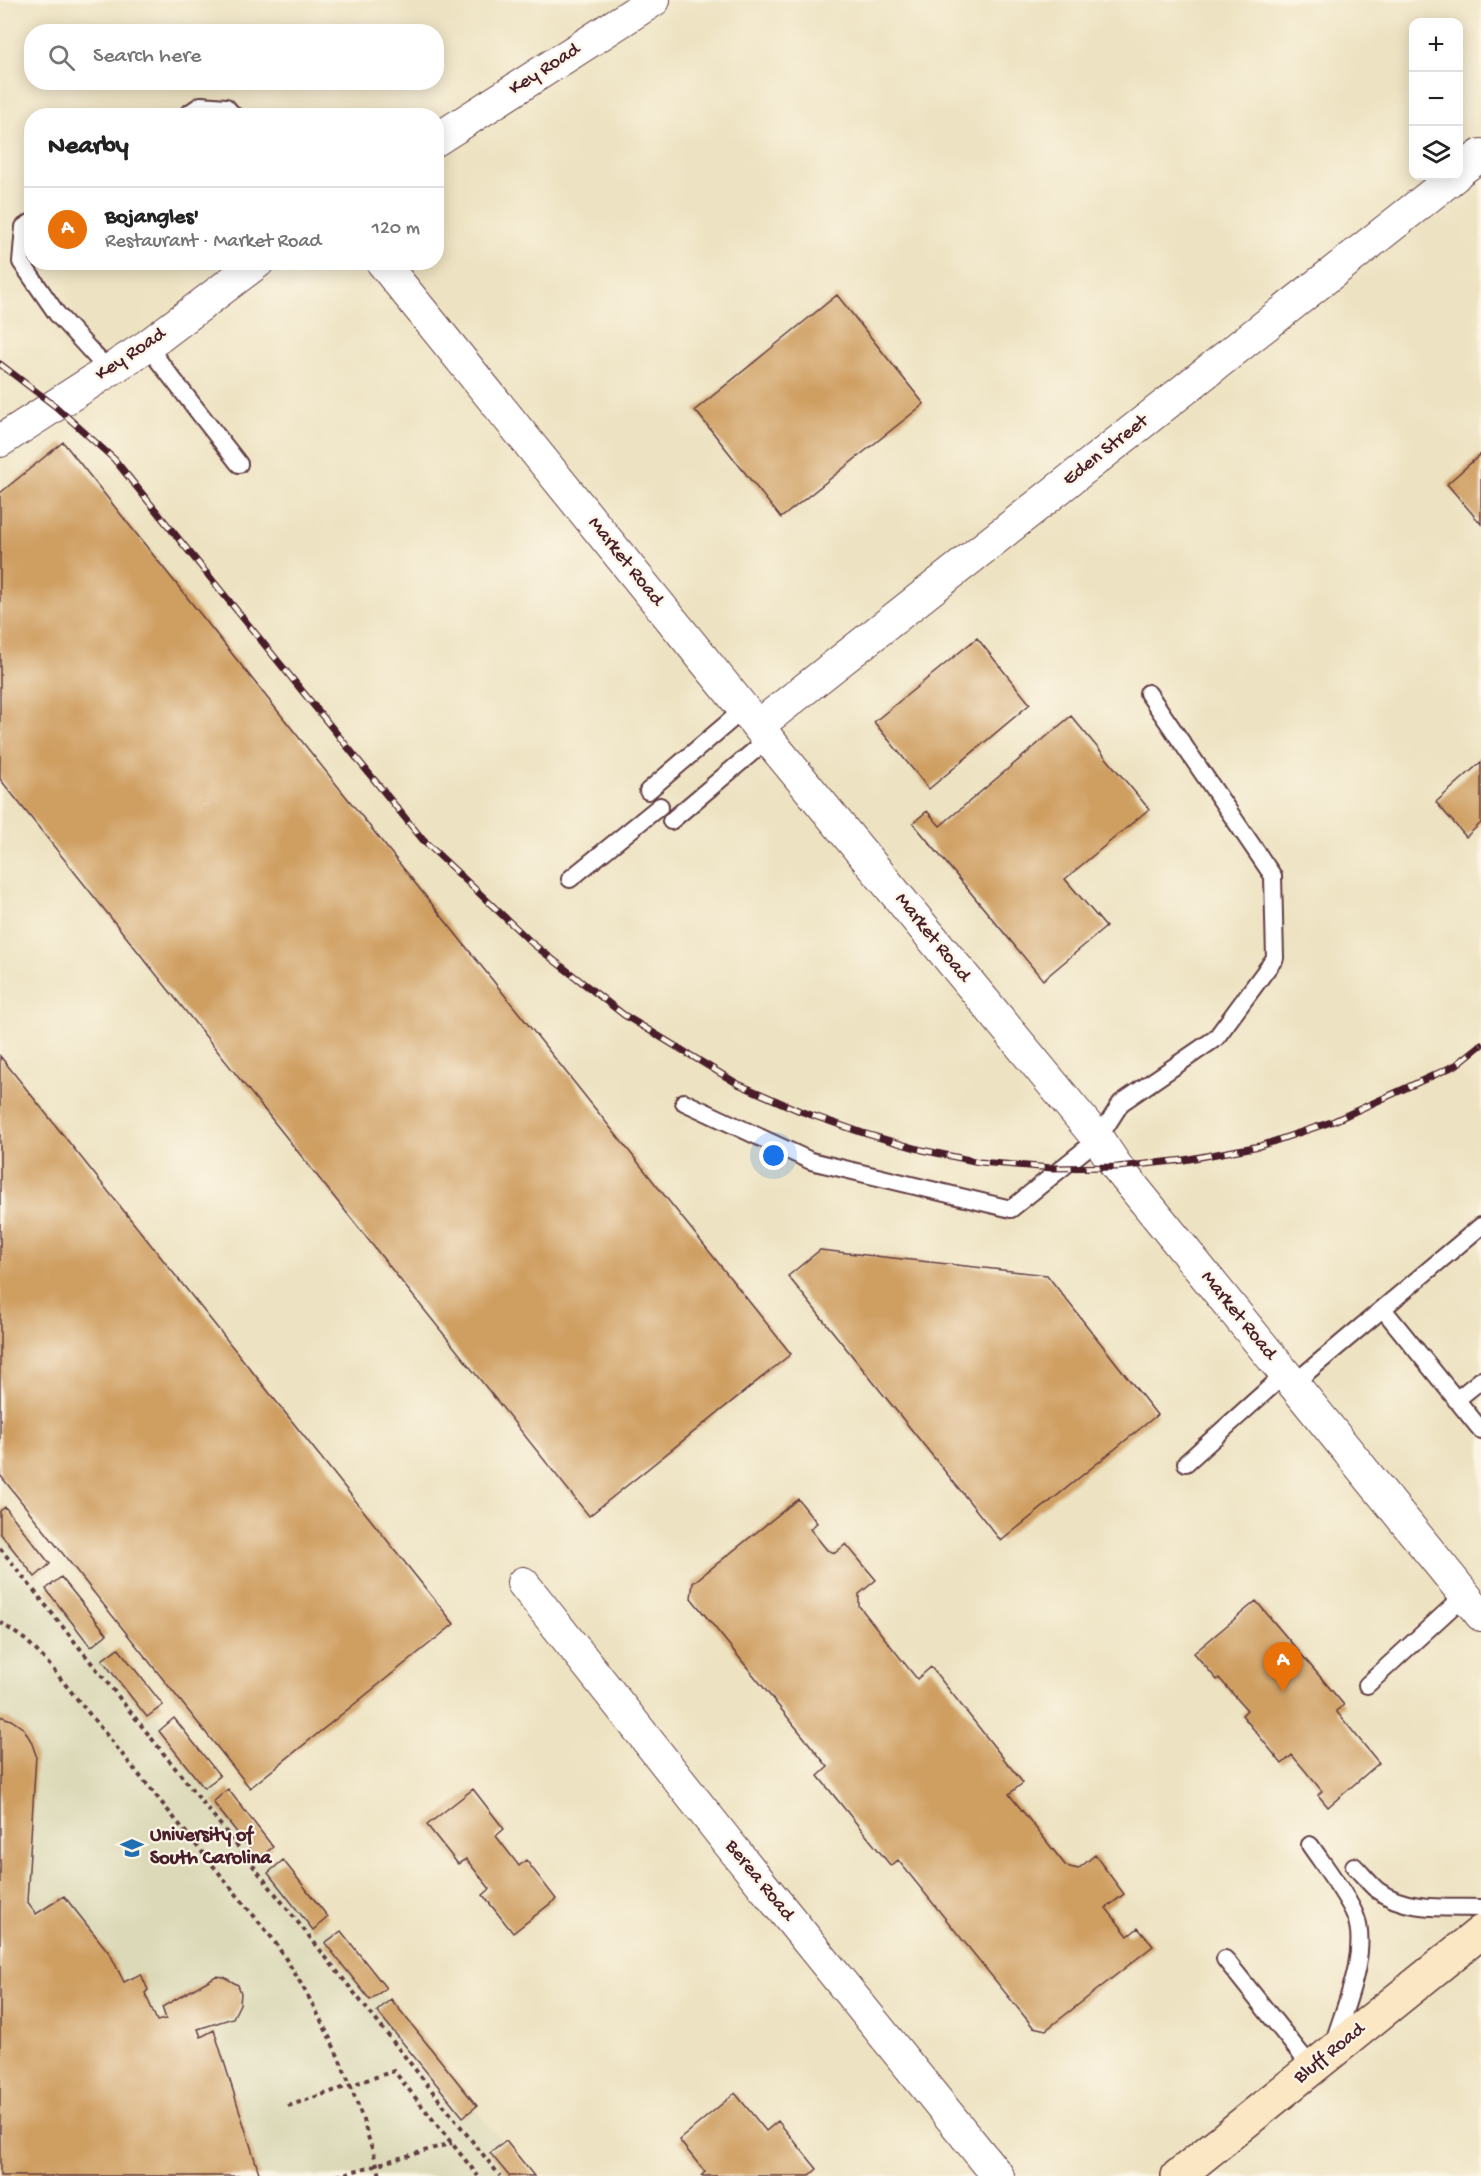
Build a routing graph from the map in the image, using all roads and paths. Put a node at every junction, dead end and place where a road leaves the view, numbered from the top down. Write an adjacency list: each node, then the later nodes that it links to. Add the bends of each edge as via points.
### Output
1 (654, 0): 4 (street, Key Road)
2 (197, 108): 3 (lane)
3 (227, 108)
4 (444, 135)
5 (1481, 155): 6 (street)
6 (1463, 168)
7 (1450, 180): 18 (street, Eden Street)
8 (24, 227): 9 (lane)
9 (24, 266)
10 (27, 270): 14 (lane, via 57,314)
11 (247, 270): 13 (street, Key Road)
12 (388, 270): 18 (street, Market Road)
13 (147, 346): 14 (street, Key Road); 16 (lane)
14 (109, 371): 15 (street, Key Road)
15 (0, 441)
16 (239, 464)
17 (1148, 693): 24 (lane, via 1273,876 1275,958 1216,1038 1121,1103)
18 (757, 724): 19 (lane); 21 (lane); 24 (street, Market Road)
19 (648, 791)
20 (660, 806): 22 (lane)
21 (671, 821)
22 (570, 879)
23 (684, 1102): 24 (lane, via 811,1161 1011,1209)
24 (1098, 1139): 27 (street, Market Road)
25 (1481, 1226): 26 (lane)
26 (1383, 1309): 27 (lane); 29 (lane)
27 (1289, 1379): 31 (lane); 34 (street, Market Road)
28 (1481, 1380): 29 (lane)
29 (1456, 1400): 30 (lane)
30 (1481, 1430)
31 (1186, 1463)
32 (0, 1548): 50 (path)
33 (523, 1583): 51 (street, Berea Road)
34 (1473, 1605): 36 (lane)
35 (0, 1622): 43 (path, via 27,1641 47,1662 272,1938 326,2027)
36 (1367, 1684)
37 (1310, 1845): 42 (lane, via 1354,1912 1361,1940 1355,1973)
38 (1354, 1866): 39 (lane, via 1377,1889 1406,1903)
39 (1481, 1908)
40 (1481, 1932): 42 (main road, Bluff Road)
41 (1225, 1959): 42 (lane)
42 (1322, 2060): 52 (main road, Bluff Road)
43 (350, 2085): 44 (path); 45 (path, via 394,2071); 46 (path)
44 (288, 2106)
45 (452, 2143): 46 (path); 49 (path)
46 (377, 2164): 47 (path); 48 (path)
47 (337, 2176)
48 (380, 2176)
49 (478, 2176)
50 (500, 2176)
51 (998, 2176)
52 (1178, 2176)

